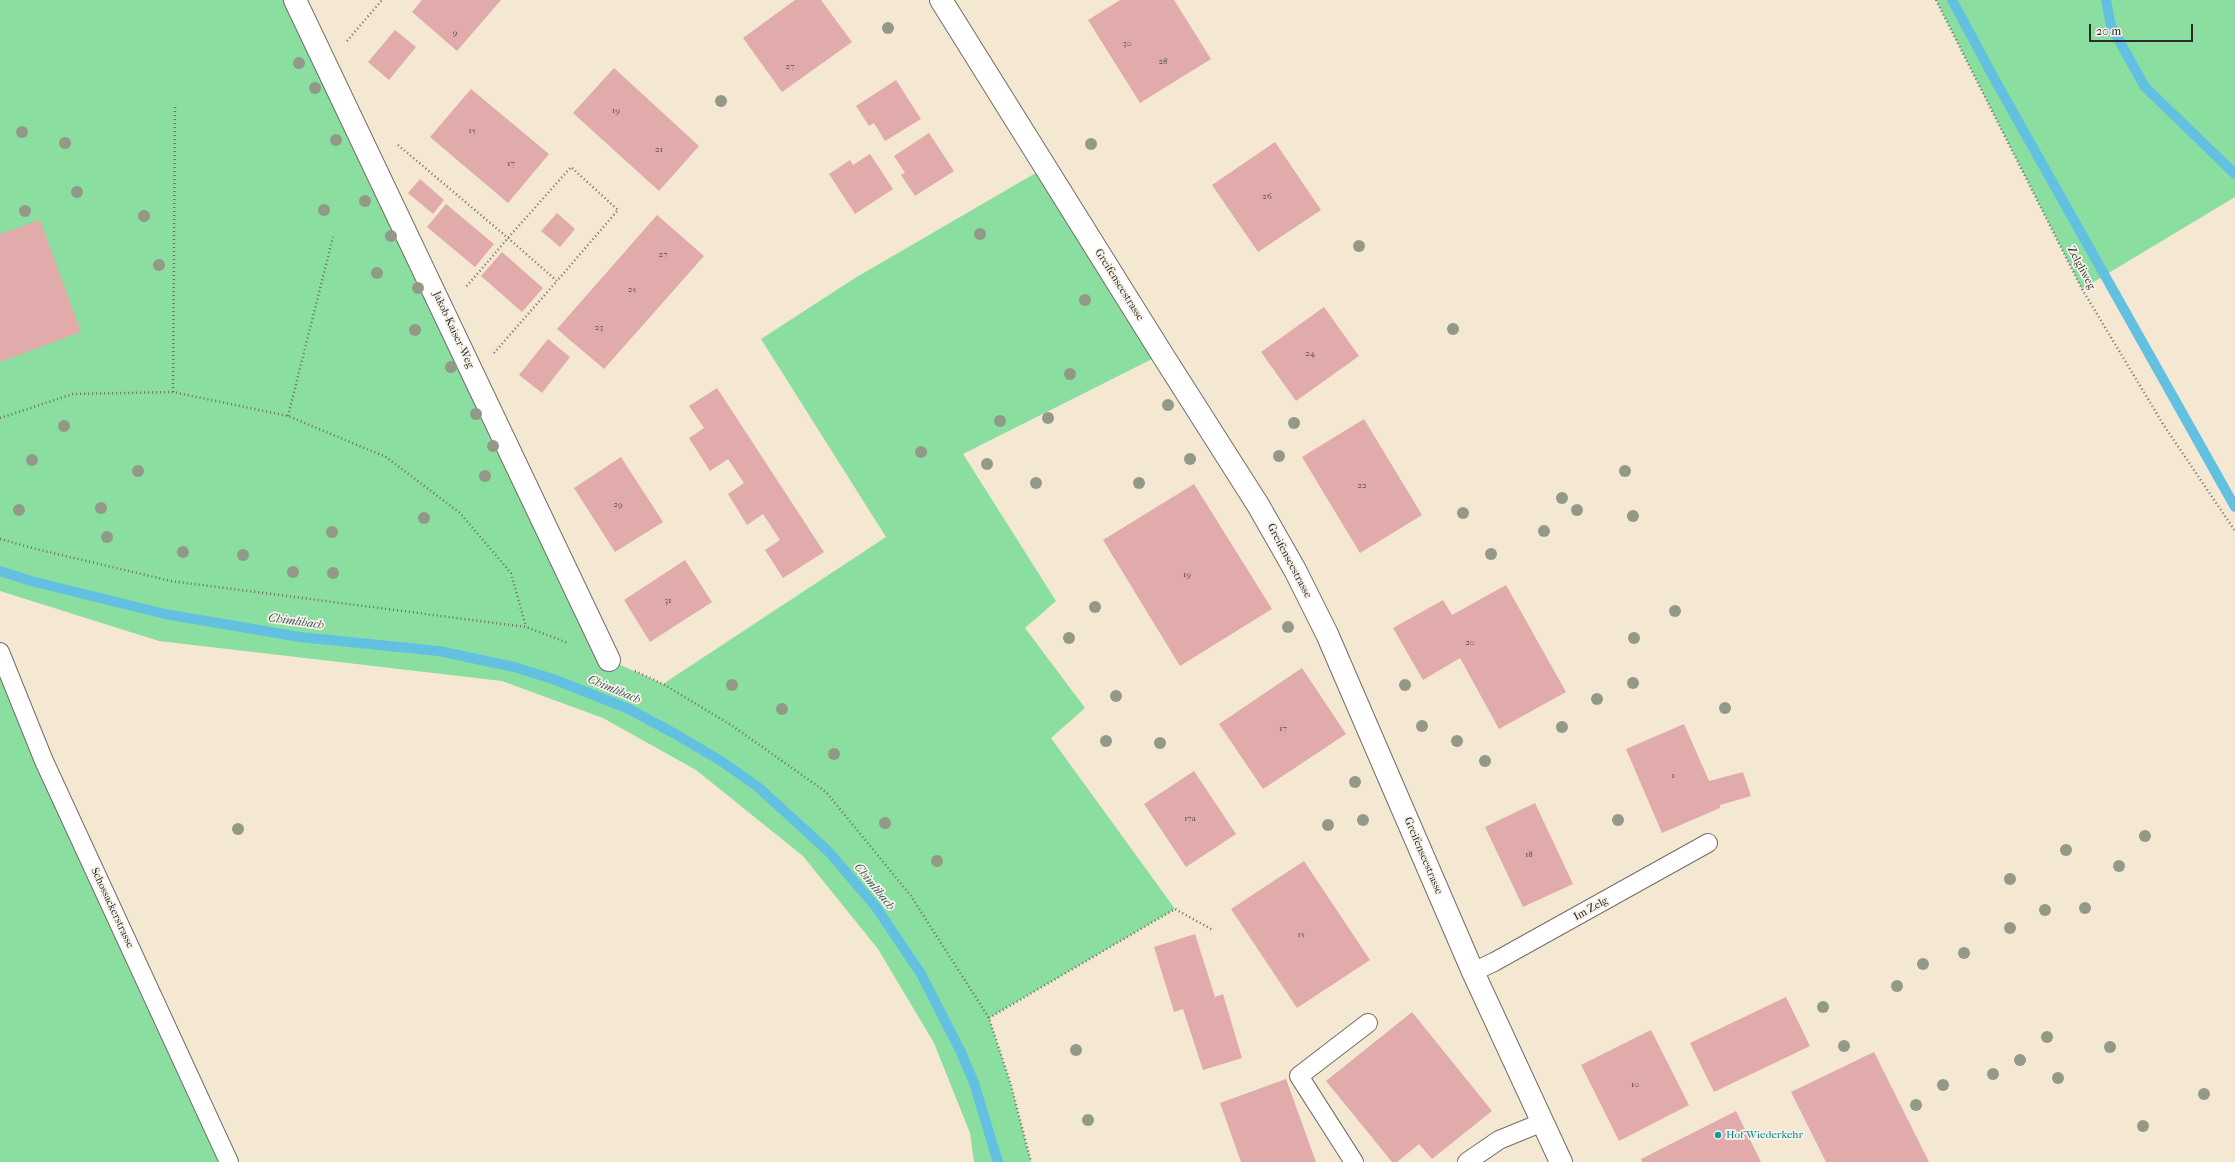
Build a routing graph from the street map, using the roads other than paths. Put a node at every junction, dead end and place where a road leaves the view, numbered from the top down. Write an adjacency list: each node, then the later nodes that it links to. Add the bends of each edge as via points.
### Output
1 (295, 0): 4 (street, Jakob-Kaiser-Weg)
2 (941, 0): 6 (street, Greifenseestrasse, via 1258,505 1296,570 1327,634)
3 (0, 652): 9 (lane, Schossackerstrasse, via 44,761)
4 (609, 660)
5 (1708, 843): 6 (lane, Im Zelg)
6 (1473, 972): 8 (street, Greifenseestrasse)
7 (1368, 1023): 10 (lane, via 1298,1076)
8 (1543, 1122): 11 (lane, via 1499,1140); 12 (street, Greifenseestrasse)
9 (229, 1162)
10 (1354, 1162)
11 (1467, 1162)
12 (1561, 1162)

